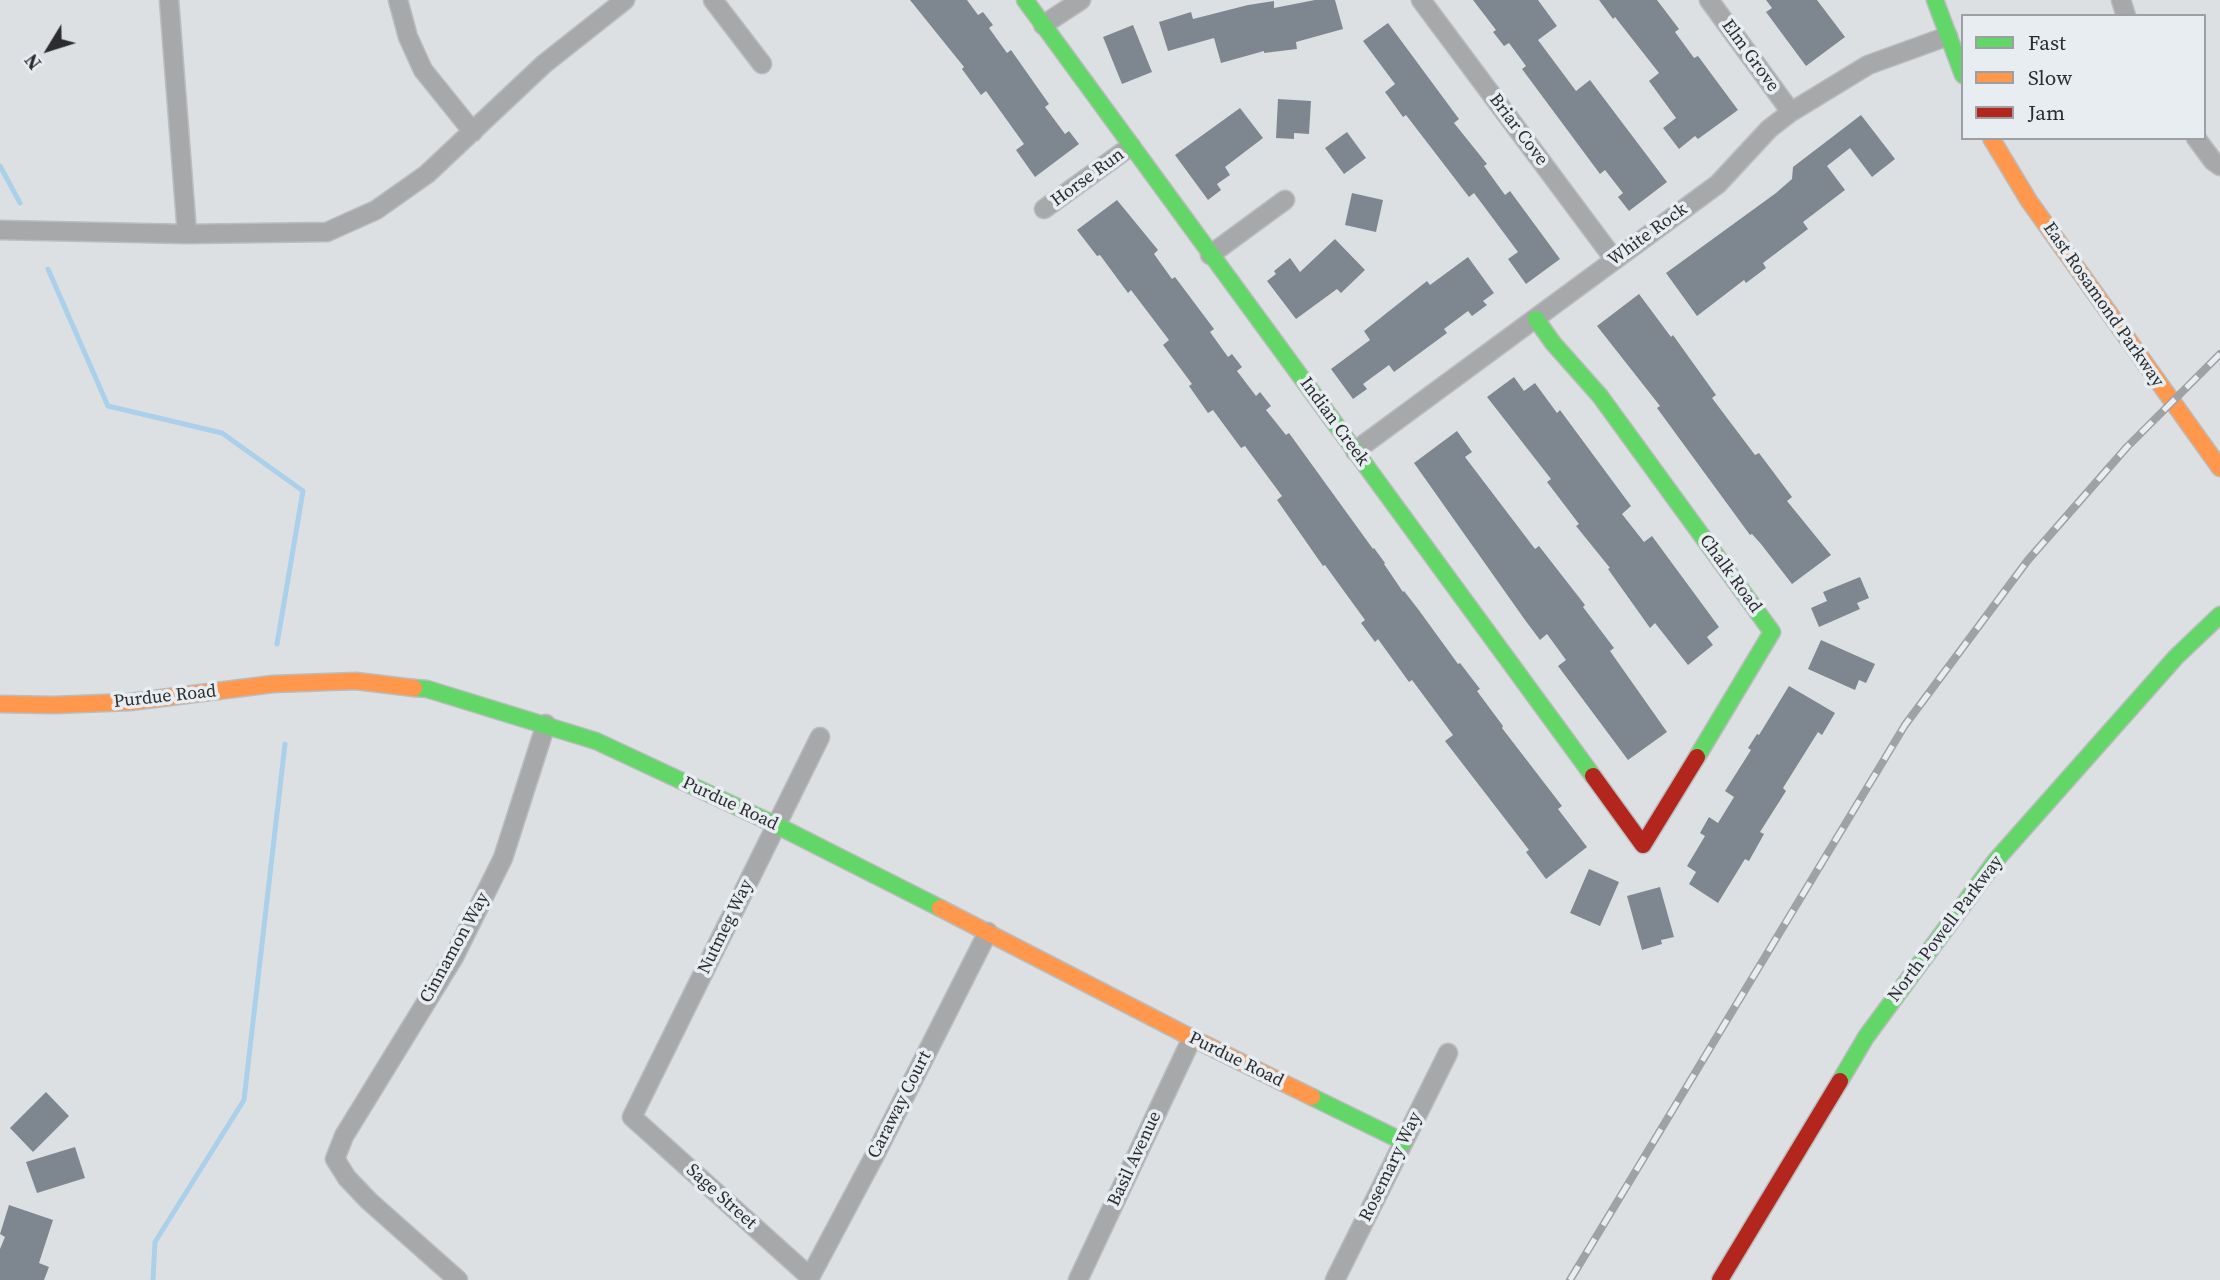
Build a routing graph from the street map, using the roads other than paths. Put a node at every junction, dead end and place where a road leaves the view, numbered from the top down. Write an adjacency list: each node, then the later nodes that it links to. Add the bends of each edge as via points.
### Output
1 (169, 0): 23 (street)
2 (398, 0): 15 (street, via 423,70)
3 (625, 0): 15 (street, via 544,64)
4 (713, 0): 12 (street)
5 (1025, 0): 10 (street, Indian Creek)
6 (1081, 0): 10 (street)
7 (1421, 0): 25 (street, Briar Cove)
8 (1709, 0): 14 (street, Elm Grove)
9 (1935, 0): 11 (street)
10 (1043, 25): 18 (street, Indian Creek)
11 (1948, 36): 13 (street); 14 (street, White Rock, via 1868,65)
12 (762, 64)
13 (1961, 70)
14 (1791, 112): 25 (street, White Rock, via 1718,184)
15 (473, 132): 23 (street, via 427,174 376,211 327,232)
16 (1992, 140): 28 (street, East Rosamond Parkway, via 2029,201)
17 (2197, 140): 19 (street)
18 (1131, 146): 21 (street, Horse Run); 24 (street, Indian Creek)
19 (2220, 166)
20 (1285, 200): 24 (street)
21 (1044, 209)
22 (0, 230): 23 (street)
23 (187, 234)
24 (1210, 255): 27 (street, Indian Creek)
25 (1614, 260): 26 (street, White Rock)
26 (1536, 319): 27 (street, White Rock); 34 (street, Chalk Road, via 1600,396 1772,632)
27 (1355, 451): 34 (street, Indian Creek)
28 (2220, 468)
29 (2220, 615): 44 (street, North Powell Parkway, via 2113,727 1997,859 1950,921 1866,1038)
30 (0, 704): 31 (street, Purdue Road, via 130,702 273,684 356,681 427,689)
31 (546, 724): 33 (street, Purdue Road, via 596,741); 41 (street, Cinnamon Way, via 503,858 454,957 344,1136 335,1159 369,1201)
32 (820, 737): 33 (street, Nutmeg Way)
33 (776, 825): 35 (street, Purdue Road); 38 (street, Nutmeg Way)
34 (1643, 845)
35 (988, 932): 36 (street, Purdue Road); 40 (street, Caraway Court)
36 (1192, 1038): 39 (street, Purdue Road); 42 (street, Basil Avenue)
37 (1448, 1053): 39 (street, Rosemary Way)
38 (632, 1117): 40 (street, Sage Street)
39 (1404, 1142): 43 (street, Rosemary Way)
40 (810, 1277)
41 (458, 1280)
42 (1078, 1280)
43 (1335, 1280)
44 (1720, 1280)

